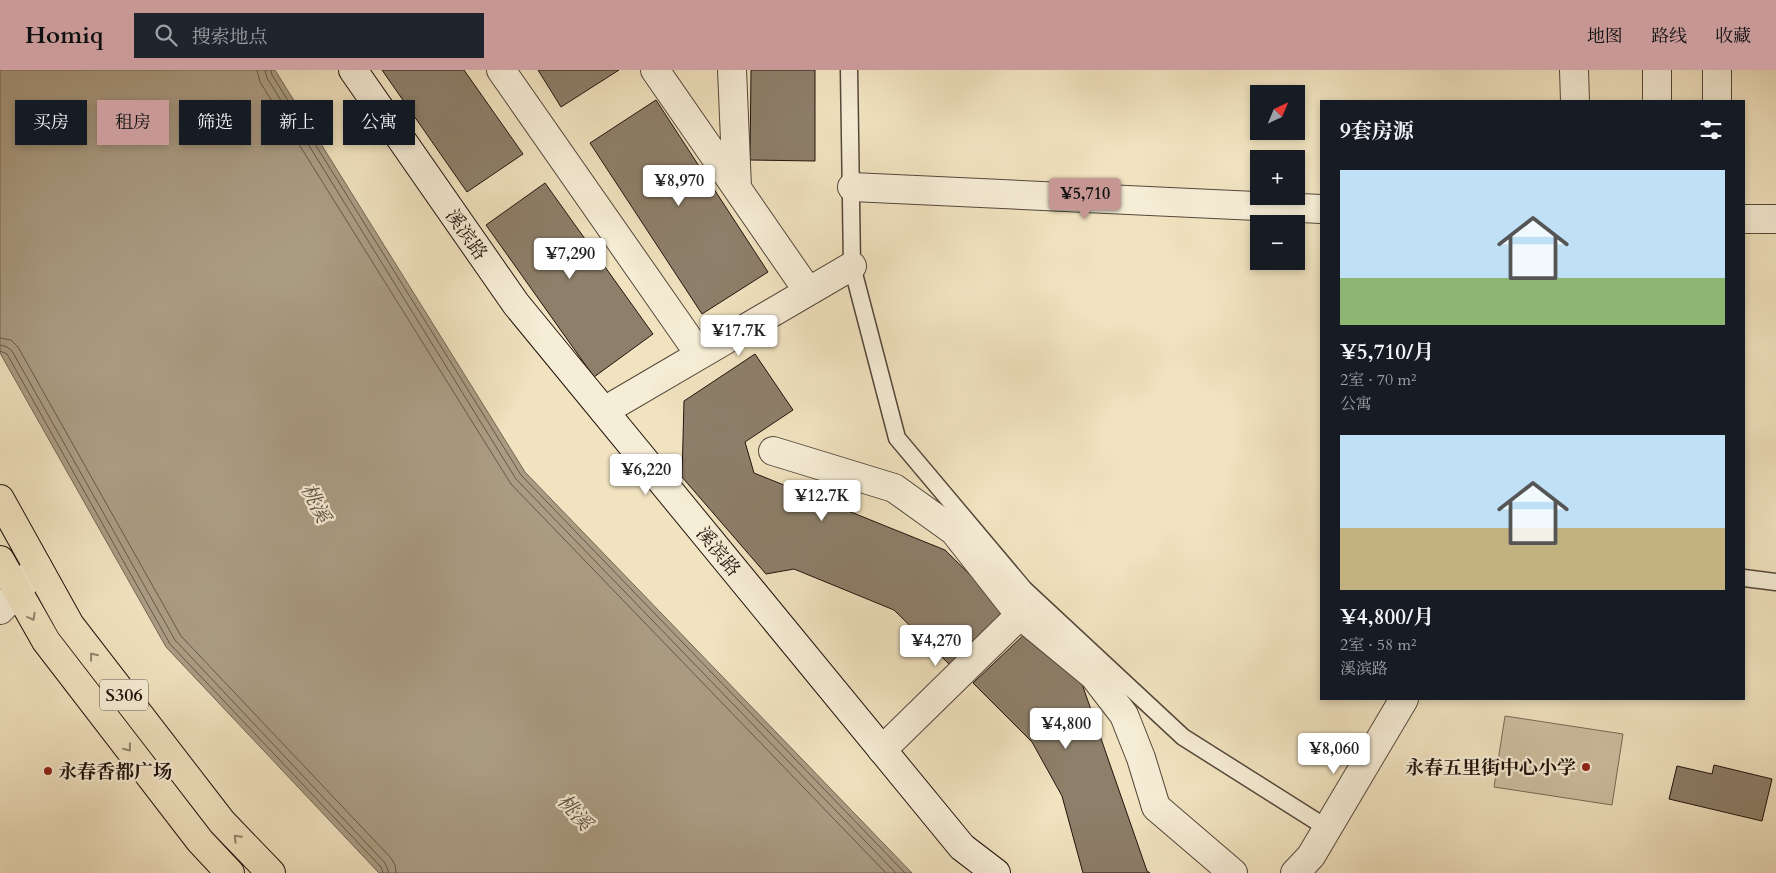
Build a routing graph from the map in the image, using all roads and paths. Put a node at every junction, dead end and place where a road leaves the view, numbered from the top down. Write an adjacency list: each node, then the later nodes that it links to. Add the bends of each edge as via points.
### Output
1 (353, 70): 20 (street, 溪滨路, via 516,304)
2 (501, 70): 19 (street)
3 (655, 70): 13 (street)
4 (732, 70): 13 (street)
5 (849, 70): 12 (lane)
6 (1574, 70): 9 (street)
7 (1656, 70): 10 (street)
8 (1717, 70): 11 (street)
9 (1574, 100)
10 (1657, 100)
11 (1717, 100)
12 (852, 187): 14 (street); 17 (lane)
13 (737, 188): 18 (street)
14 (1320, 209)
15 (1745, 219): 16 (street)
16 (1776, 219)
17 (852, 266): 18 (street); 31 (lane, via 897,438 1024,590 1183,736)
18 (808, 292): 19 (street)
19 (700, 355): 20 (street)
20 (604, 411): 30 (street, 溪滨路)
21 (773, 451): 28 (street, via 894,488 954,531)
22 (0, 499): 24 (main road, S306)
23 (0, 560): 27 (main road, S306)
24 (37, 566): 27 (street); 33 (main road, S306, one-way to 24, via 222,822 70,625)
25 (1745, 578): 26 (lane)
26 (1776, 582)
27 (9, 601): 32 (main road, S306, one-way to 32, via 46,641 200,841)
28 (1020, 615): 30 (street); 35 (street, via 1094,676 1124,715 1156,806)
29 (1403, 700): 31 (street)
30 (882, 750): 34 (street, 溪滨路, via 962,847)
31 (1327, 828): 36 (street, via 1311,856)
32 (230, 873)
33 (271, 873)
34 (996, 873)
35 (1233, 873)
36 (1295, 873)

